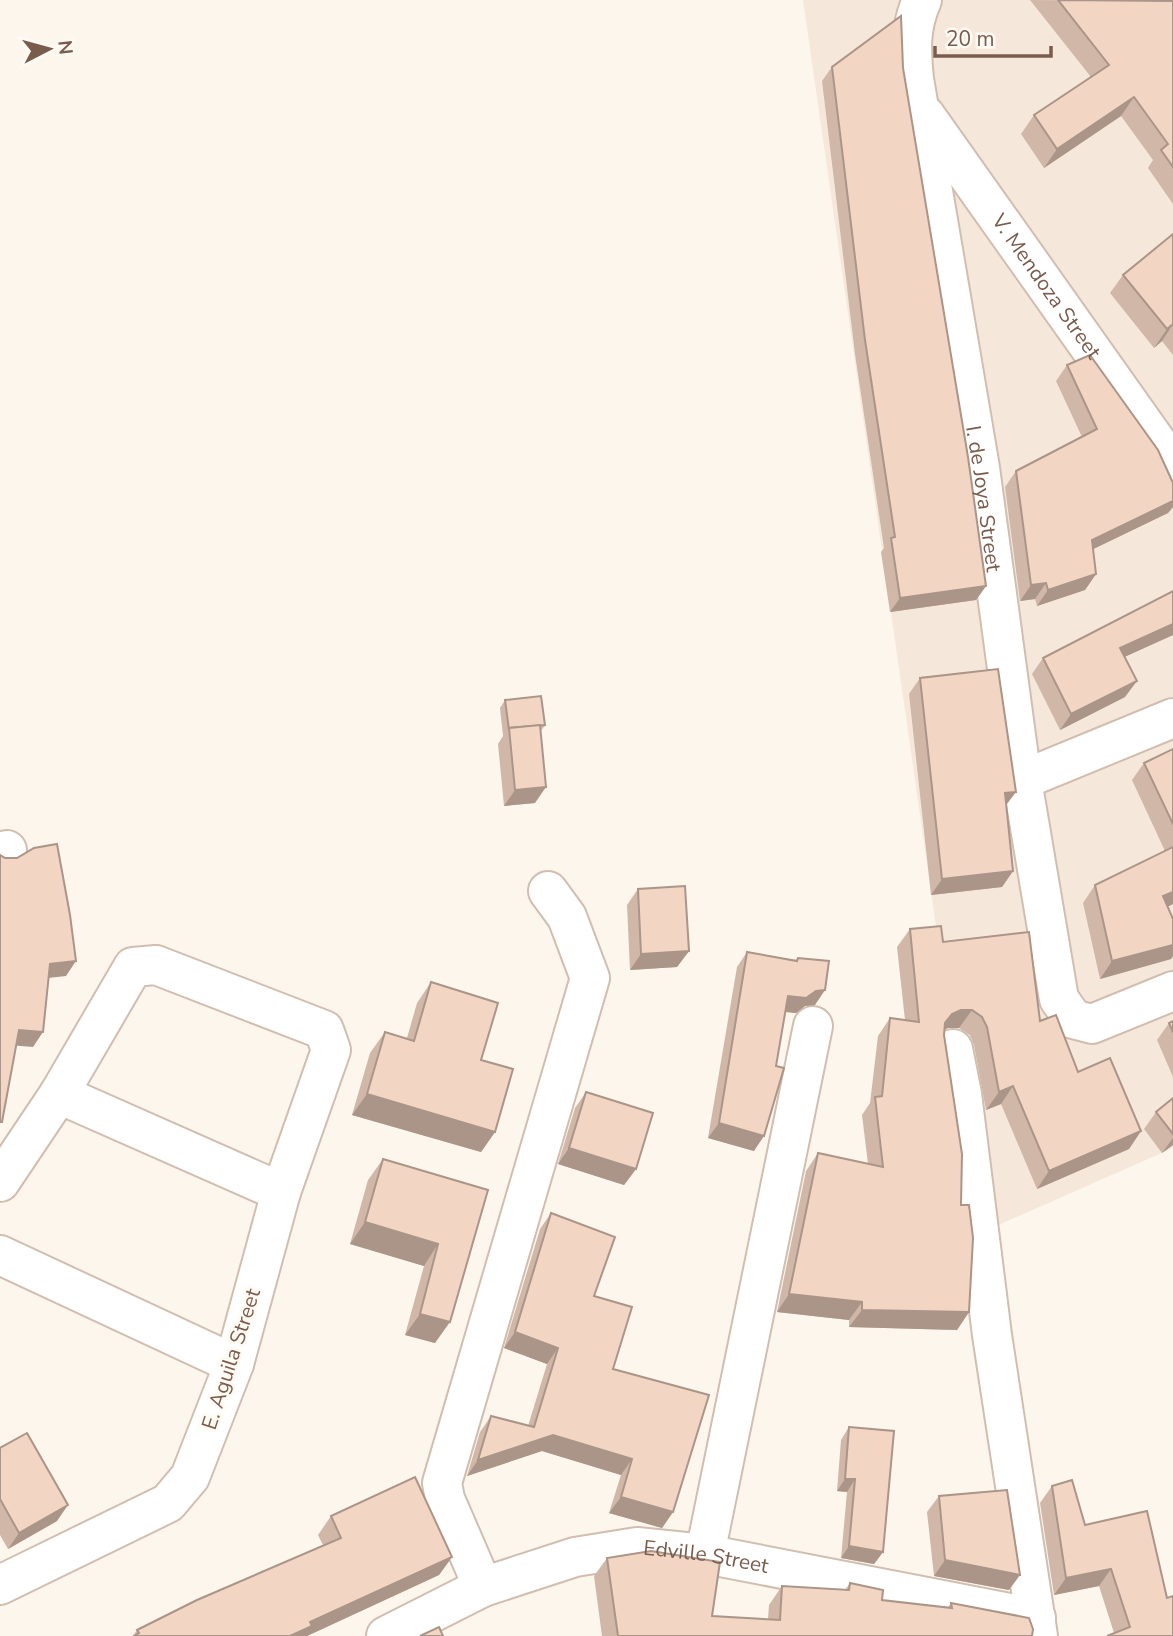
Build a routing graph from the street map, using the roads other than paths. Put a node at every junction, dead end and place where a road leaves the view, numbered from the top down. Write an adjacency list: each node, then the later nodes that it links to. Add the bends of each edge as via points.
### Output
1 (922, 0): 2 (street, I. de Joya Street, via 910,44)
2 (921, 109): 3 (street, V. Mendoza Street); 5 (street, I. de Joya Street, via 982,481)
3 (1173, 465)
4 (1173, 718): 5 (street)
5 (1021, 780): 7 (street, I. de Joya Street, via 1059,999 1073,1019 1092,1024)
6 (548, 891): 17 (street, via 567,917 590,978 442,1483)
7 (1173, 991)
8 (813, 1026): 15 (street)
9 (954, 1049): 18 (street)
10 (59, 1094): 11 (street); 12 (street); 12 (street, E. Aguila Street, via 133,967 156,965 324,1030 331,1050)
11 (0, 1182)
12 (281, 1192): 14 (street, E. Aguila Street)
13 (0, 1255): 14 (street)
14 (234, 1364): 16 (street, E. Aguila Street, via 190,1477 168,1503)
15 (705, 1554): 17 (street, Edville Street, via 637,1547 575,1557); 18 (street, Edville Street)
16 (0, 1586)
17 (483, 1587): 19 (street, Edville Street)
18 (1037, 1627)
19 (386, 1636)

